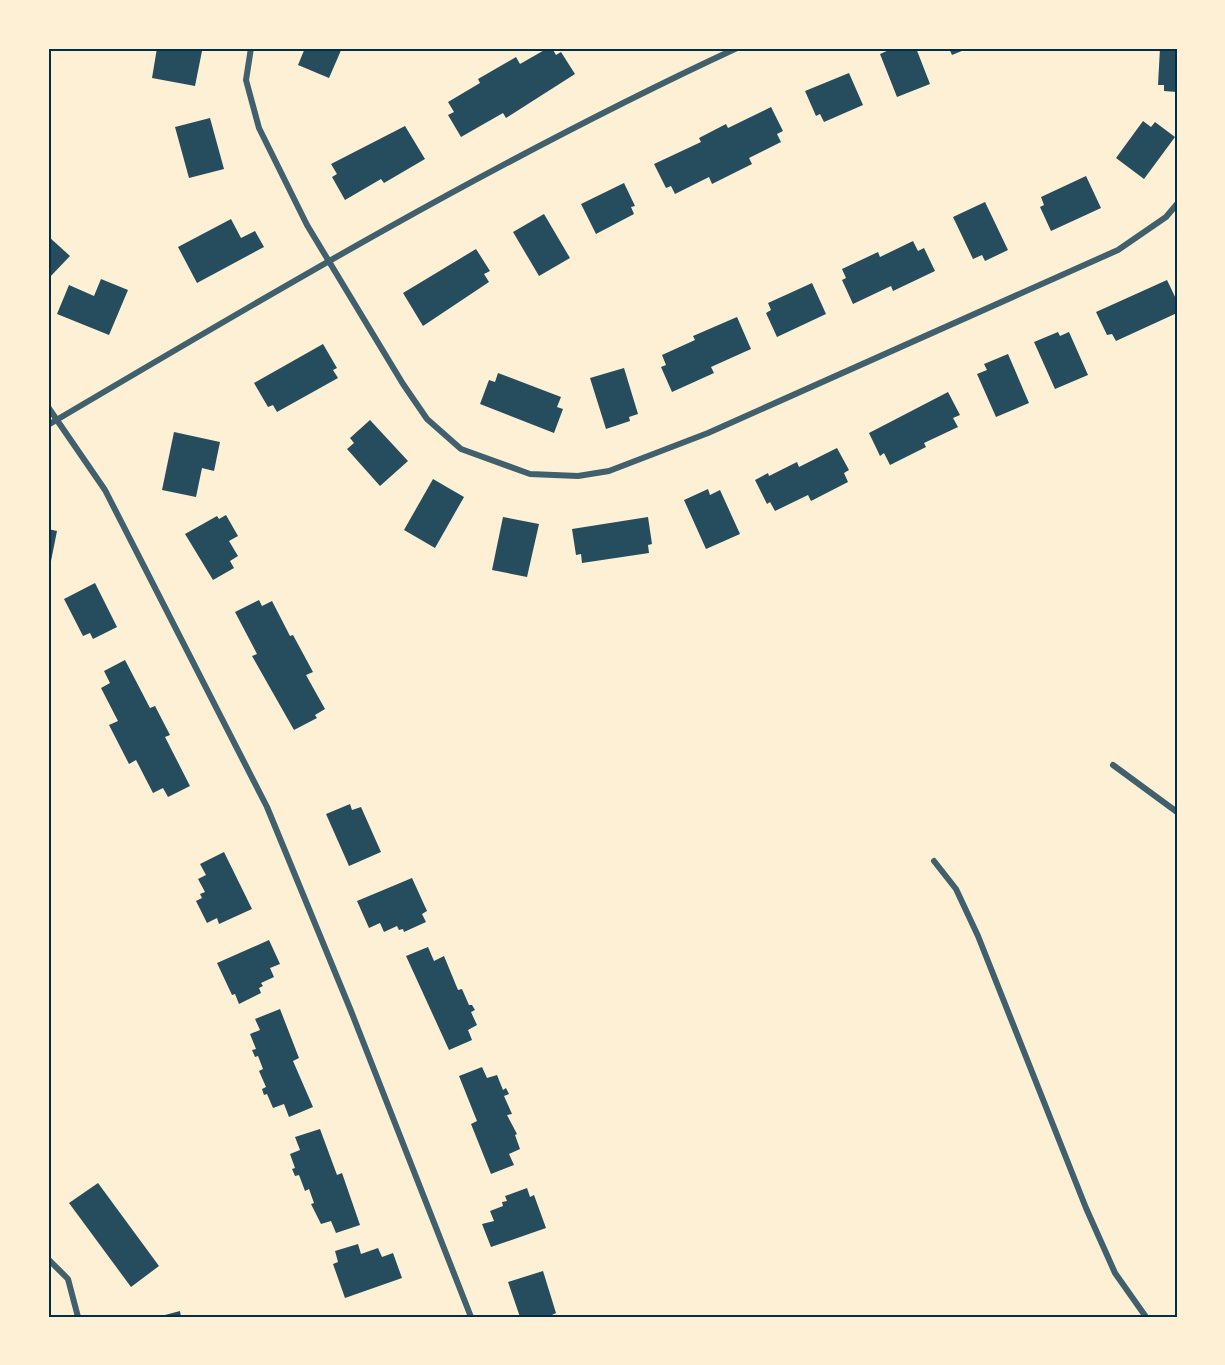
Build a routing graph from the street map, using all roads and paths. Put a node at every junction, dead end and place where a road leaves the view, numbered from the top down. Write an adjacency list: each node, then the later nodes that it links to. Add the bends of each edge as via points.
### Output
1 (251, 48): 4 (street, via 246,80 259,128)
2 (737, 48): 4 (street, via 645,91)
3 (1177, 204): 4 (street, via 1166,217 1118,250 708,433 609,471 578,476 530,474 462,449 427,419)
4 (329, 262): 6 (street)
5 (48, 407): 6 (street)
6 (57, 420): 7 (street); 13 (street, via 105,490 267,807)
7 (48, 425)
8 (1113, 765): 9 (street)
9 (1177, 812)
10 (934, 861): 14 (street, via 956,889 978,936 1115,1273)
11 (48, 1259): 12 (street, via 68,1278)
12 (78, 1317)
13 (471, 1317)
14 (1146, 1317)

